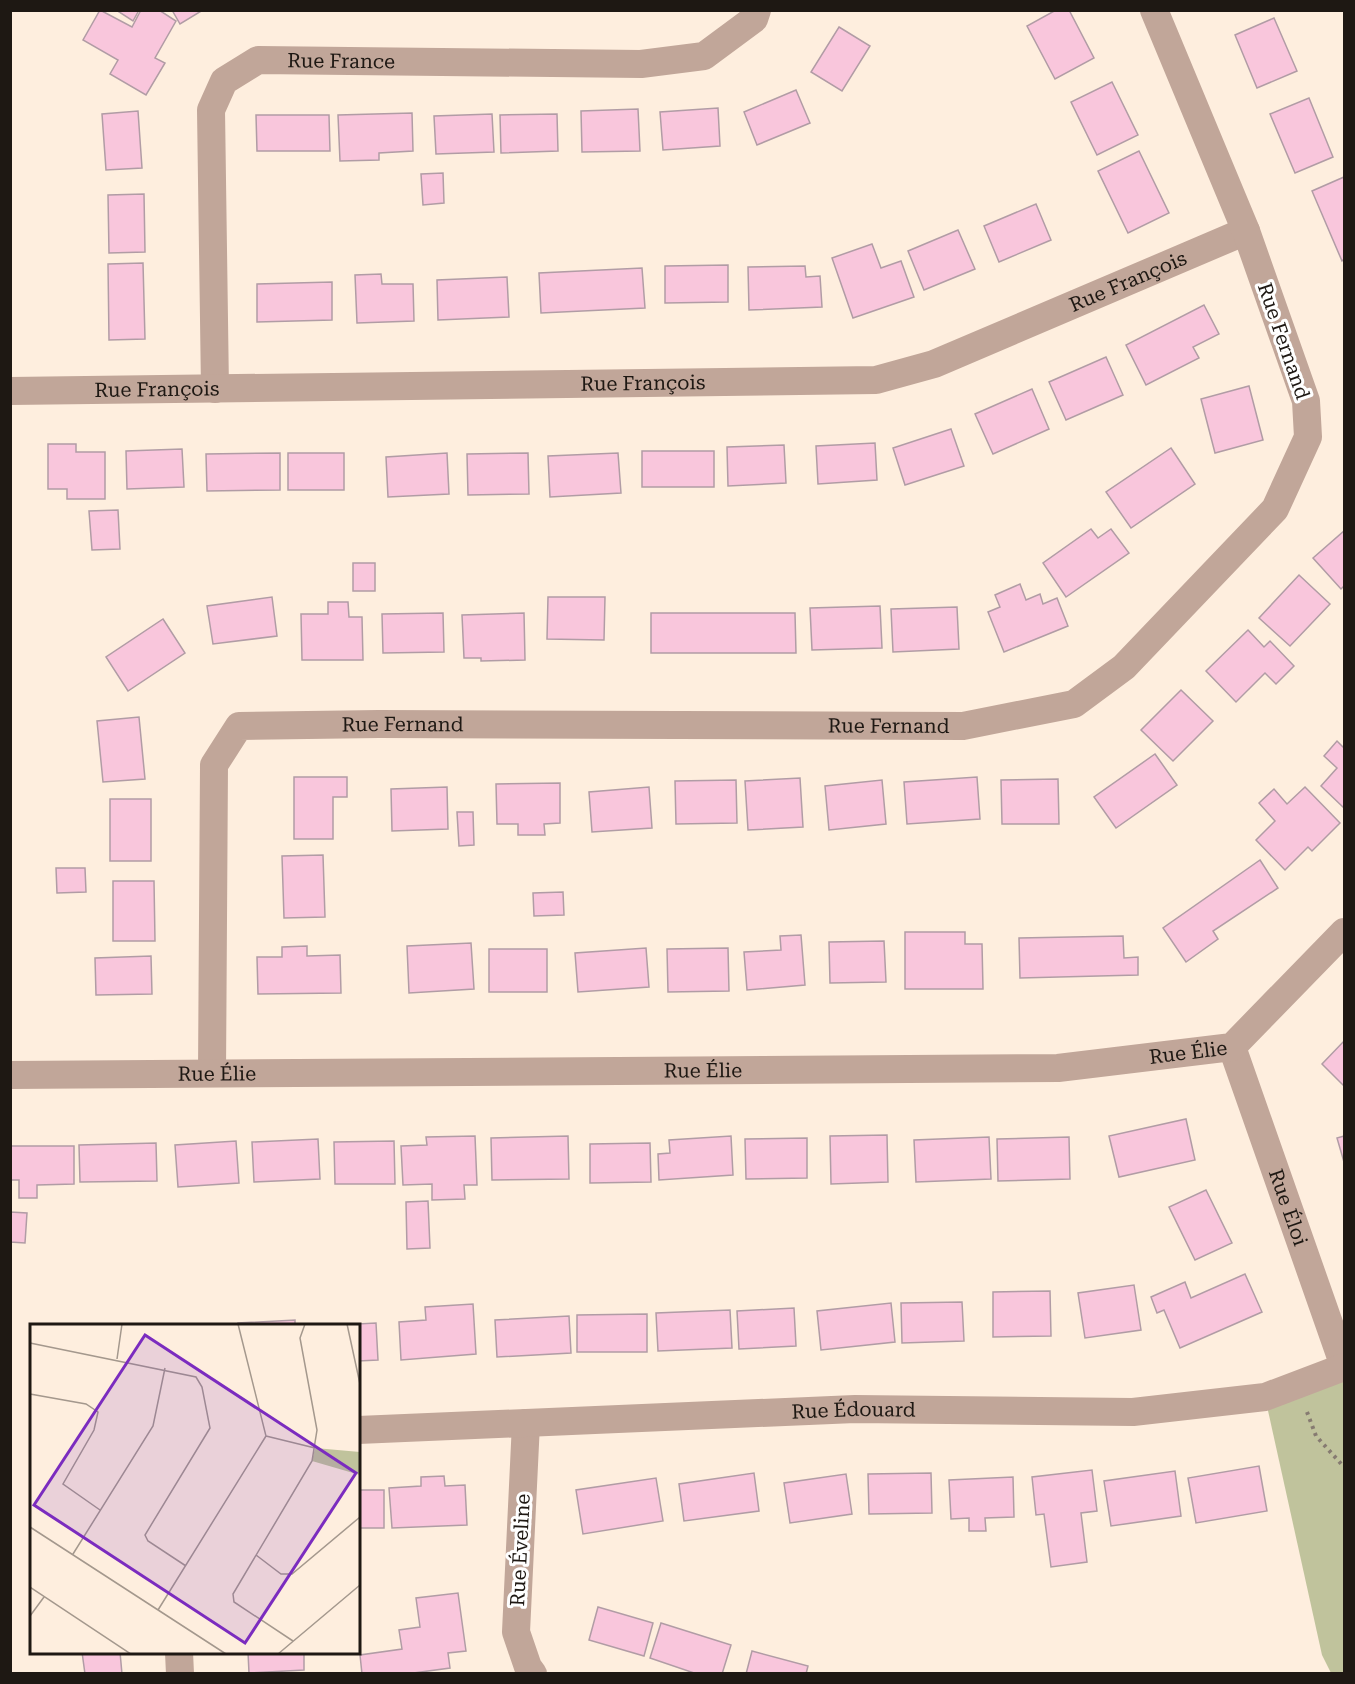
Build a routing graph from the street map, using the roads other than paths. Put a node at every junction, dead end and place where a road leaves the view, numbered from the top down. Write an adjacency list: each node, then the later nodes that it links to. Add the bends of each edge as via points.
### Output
1 (757, 10): 4 (street, Rue France, via 754,19 704,56 641,64 258,60 224,81 211,110)
2 (1154, 10): 3 (street, Rue Fernand)
3 (1246, 231): 4 (street, Rue François, via 934,364 876,380); 8 (street, Rue Fernand, via 1306,401 1308,437 1275,509 1124,667 1074,704 963,726 239,726 214,765)
4 (215, 389): 5 (street, Rue François)
5 (10, 392)
6 (1344, 932): 7 (street, Rue Élie)
7 (1232, 1047): 8 (street, Rue Élie, via 1058,1068); 10 (street, Rue Éloi)
8 (212, 1073): 9 (street, Rue Élie)
9 (10, 1076)
10 (1344, 1367): 11 (street, Rue Édouard, via 1265,1397 1133,1412 855,1409)
11 (526, 1423): 12 (street, Rue Édouard); 15 (street, Rue Éveline, via 516,1632)
12 (360, 1430)
13 (179, 1654): 14 (street)
14 (180, 1674)
15 (533, 1674)

